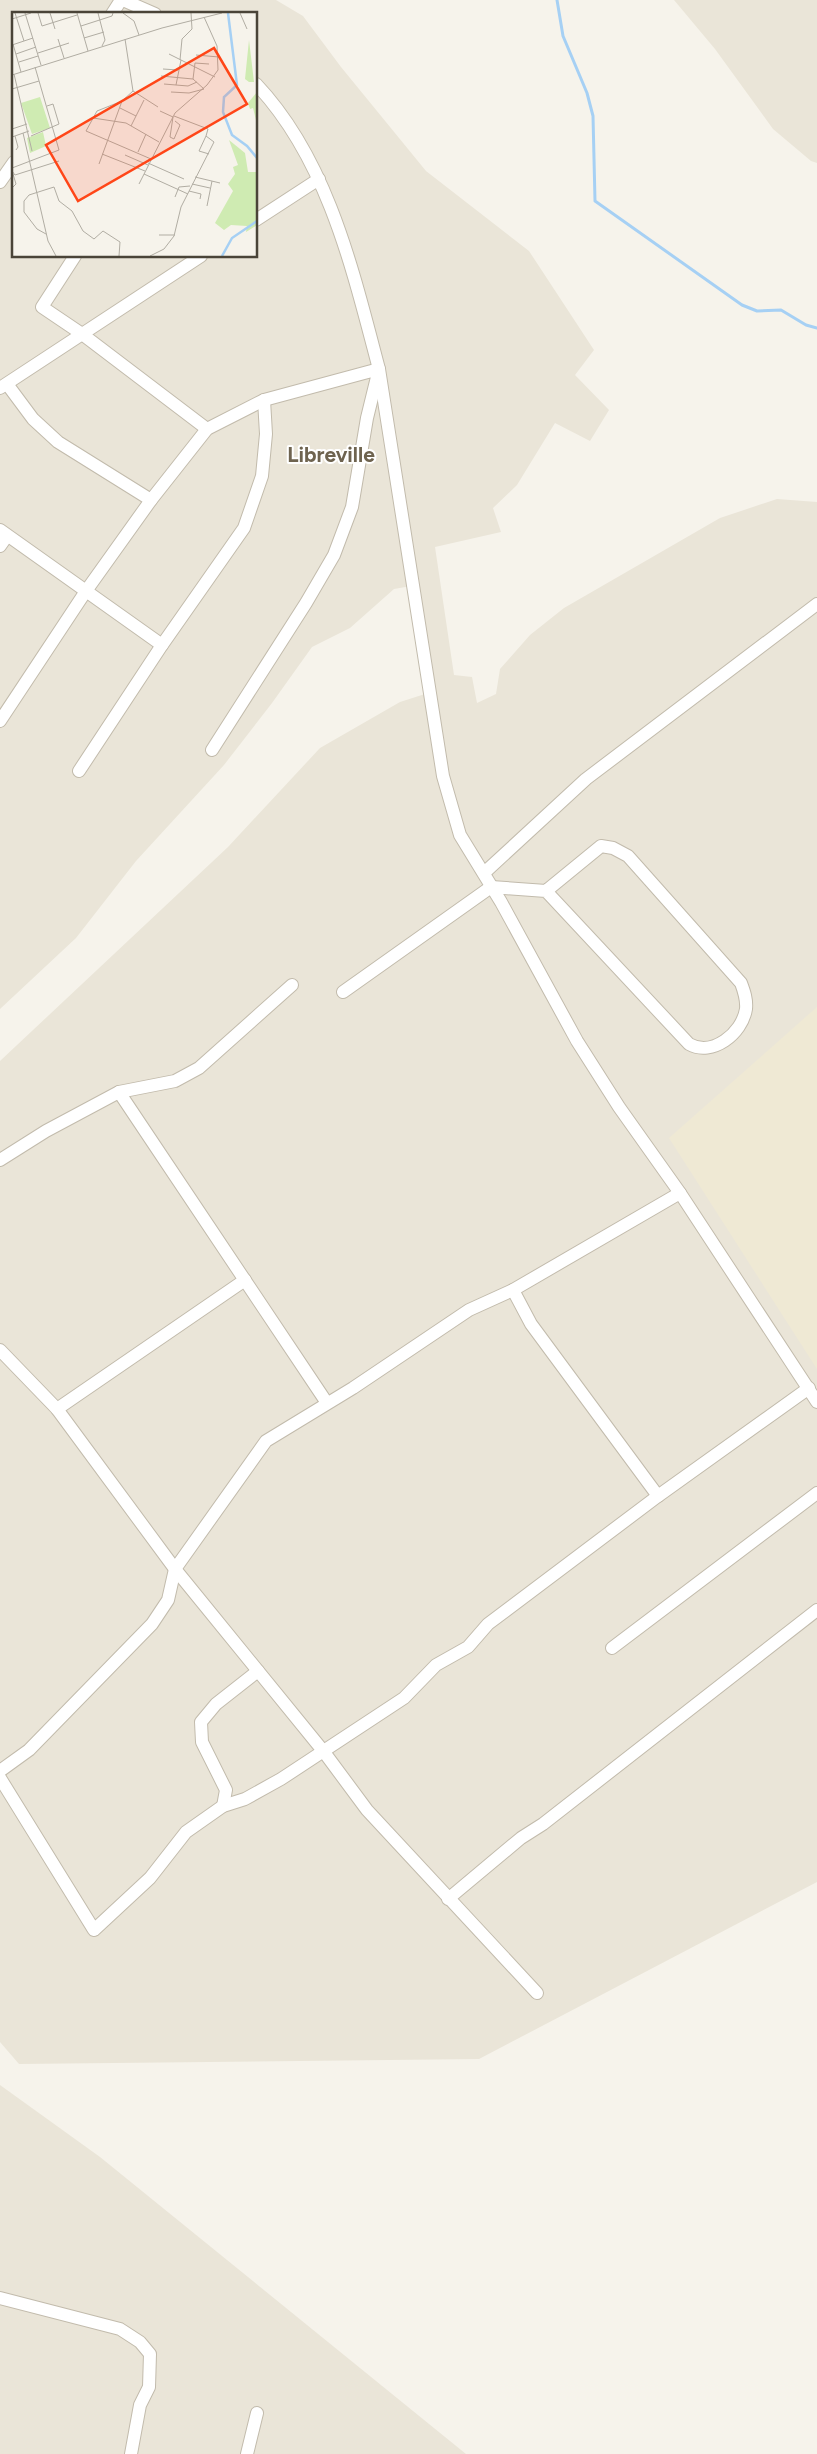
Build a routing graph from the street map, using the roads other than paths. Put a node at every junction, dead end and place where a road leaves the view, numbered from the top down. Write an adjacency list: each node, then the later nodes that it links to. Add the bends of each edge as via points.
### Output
1 (122, 0): 2 (street); 3 (street)
2 (113, 12)
3 (150, 12)
4 (258, 87): 6 (street, via 299,140)
5 (12, 165): 7 (street)
6 (319, 179): 8 (street); 12 (street)
7 (0, 182)
8 (258, 219)
9 (74, 258): 11 (street, via 42,308)
10 (199, 258): 11 (street)
11 (82, 334): 13 (street); 15 (street)
12 (379, 369): 14 (street); 22 (street, via 352,507 334,555); 24 (street, via 443,776 460,835)
13 (3, 386): 16 (street, via 58,442)
14 (264, 400): 15 (street); 20 (street, via 266,434 262,476 244,528)
15 (208, 429): 16 (street)
16 (150, 500): 18 (street)
17 (2, 537): 18 (street)
18 (86, 591): 20 (street); 21 (street)
19 (817, 604): 24 (street, via 586,780)
20 (162, 645): 23 (street)
21 (0, 721)
22 (212, 750)
23 (79, 772)
24 (484, 873): 25 (street)
25 (492, 887): 26 (street); 28 (street); 31 (street, via 577,1041 618,1107)
26 (546, 891): 26 (street, via 601,846 628,856 741,982 746,996 742,1020 725,1040 713,1047 696,1048 688,1044)
27 (292, 985): 29 (street, via 199,1068 175,1081)
28 (343, 992)
29 (119, 1092): 30 (street); 32 (street)
30 (0, 1160)
31 (680, 1193): 33 (street); 35 (street)
32 (245, 1280): 37 (street); 38 (street)
33 (513, 1290): 37 (street, via 469,1310); 40 (street, via 531,1324)
34 (0, 1350): 38 (street)
35 (809, 1388): 36 (street); 40 (street)
36 (817, 1402)
37 (327, 1403): 41 (street, via 266,1441)
38 (57, 1408): 41 (street)
39 (817, 1493): 43 (street)
40 (658, 1496): 45 (street, via 488,1624 468,1647 436,1664 404,1698)
41 (175, 1568): 44 (street); 46 (street, via 168,1600 152,1624 30,1750)
42 (817, 1610): 49 (street, via 543,1824 520,1838)
43 (612, 1648)
44 (258, 1671): 45 (street); 48 (street, via 216,1704 201,1722 202,1742 226,1790)
45 (324, 1752): 48 (street, via 245,1799); 49 (street, via 367,1810)
46 (0, 1771)
47 (0, 1778): 48 (street, via 94,1930 150,1878 186,1832)
48 (223, 1806)
49 (448, 1899): 50 (street)
50 (537, 1993)
51 (0, 2298): 53 (street, via 120,2329 140,2342 150,2354 149,2388 140,2405)
52 (257, 2413): 54 (street)
53 (131, 2454)
54 (247, 2454)

